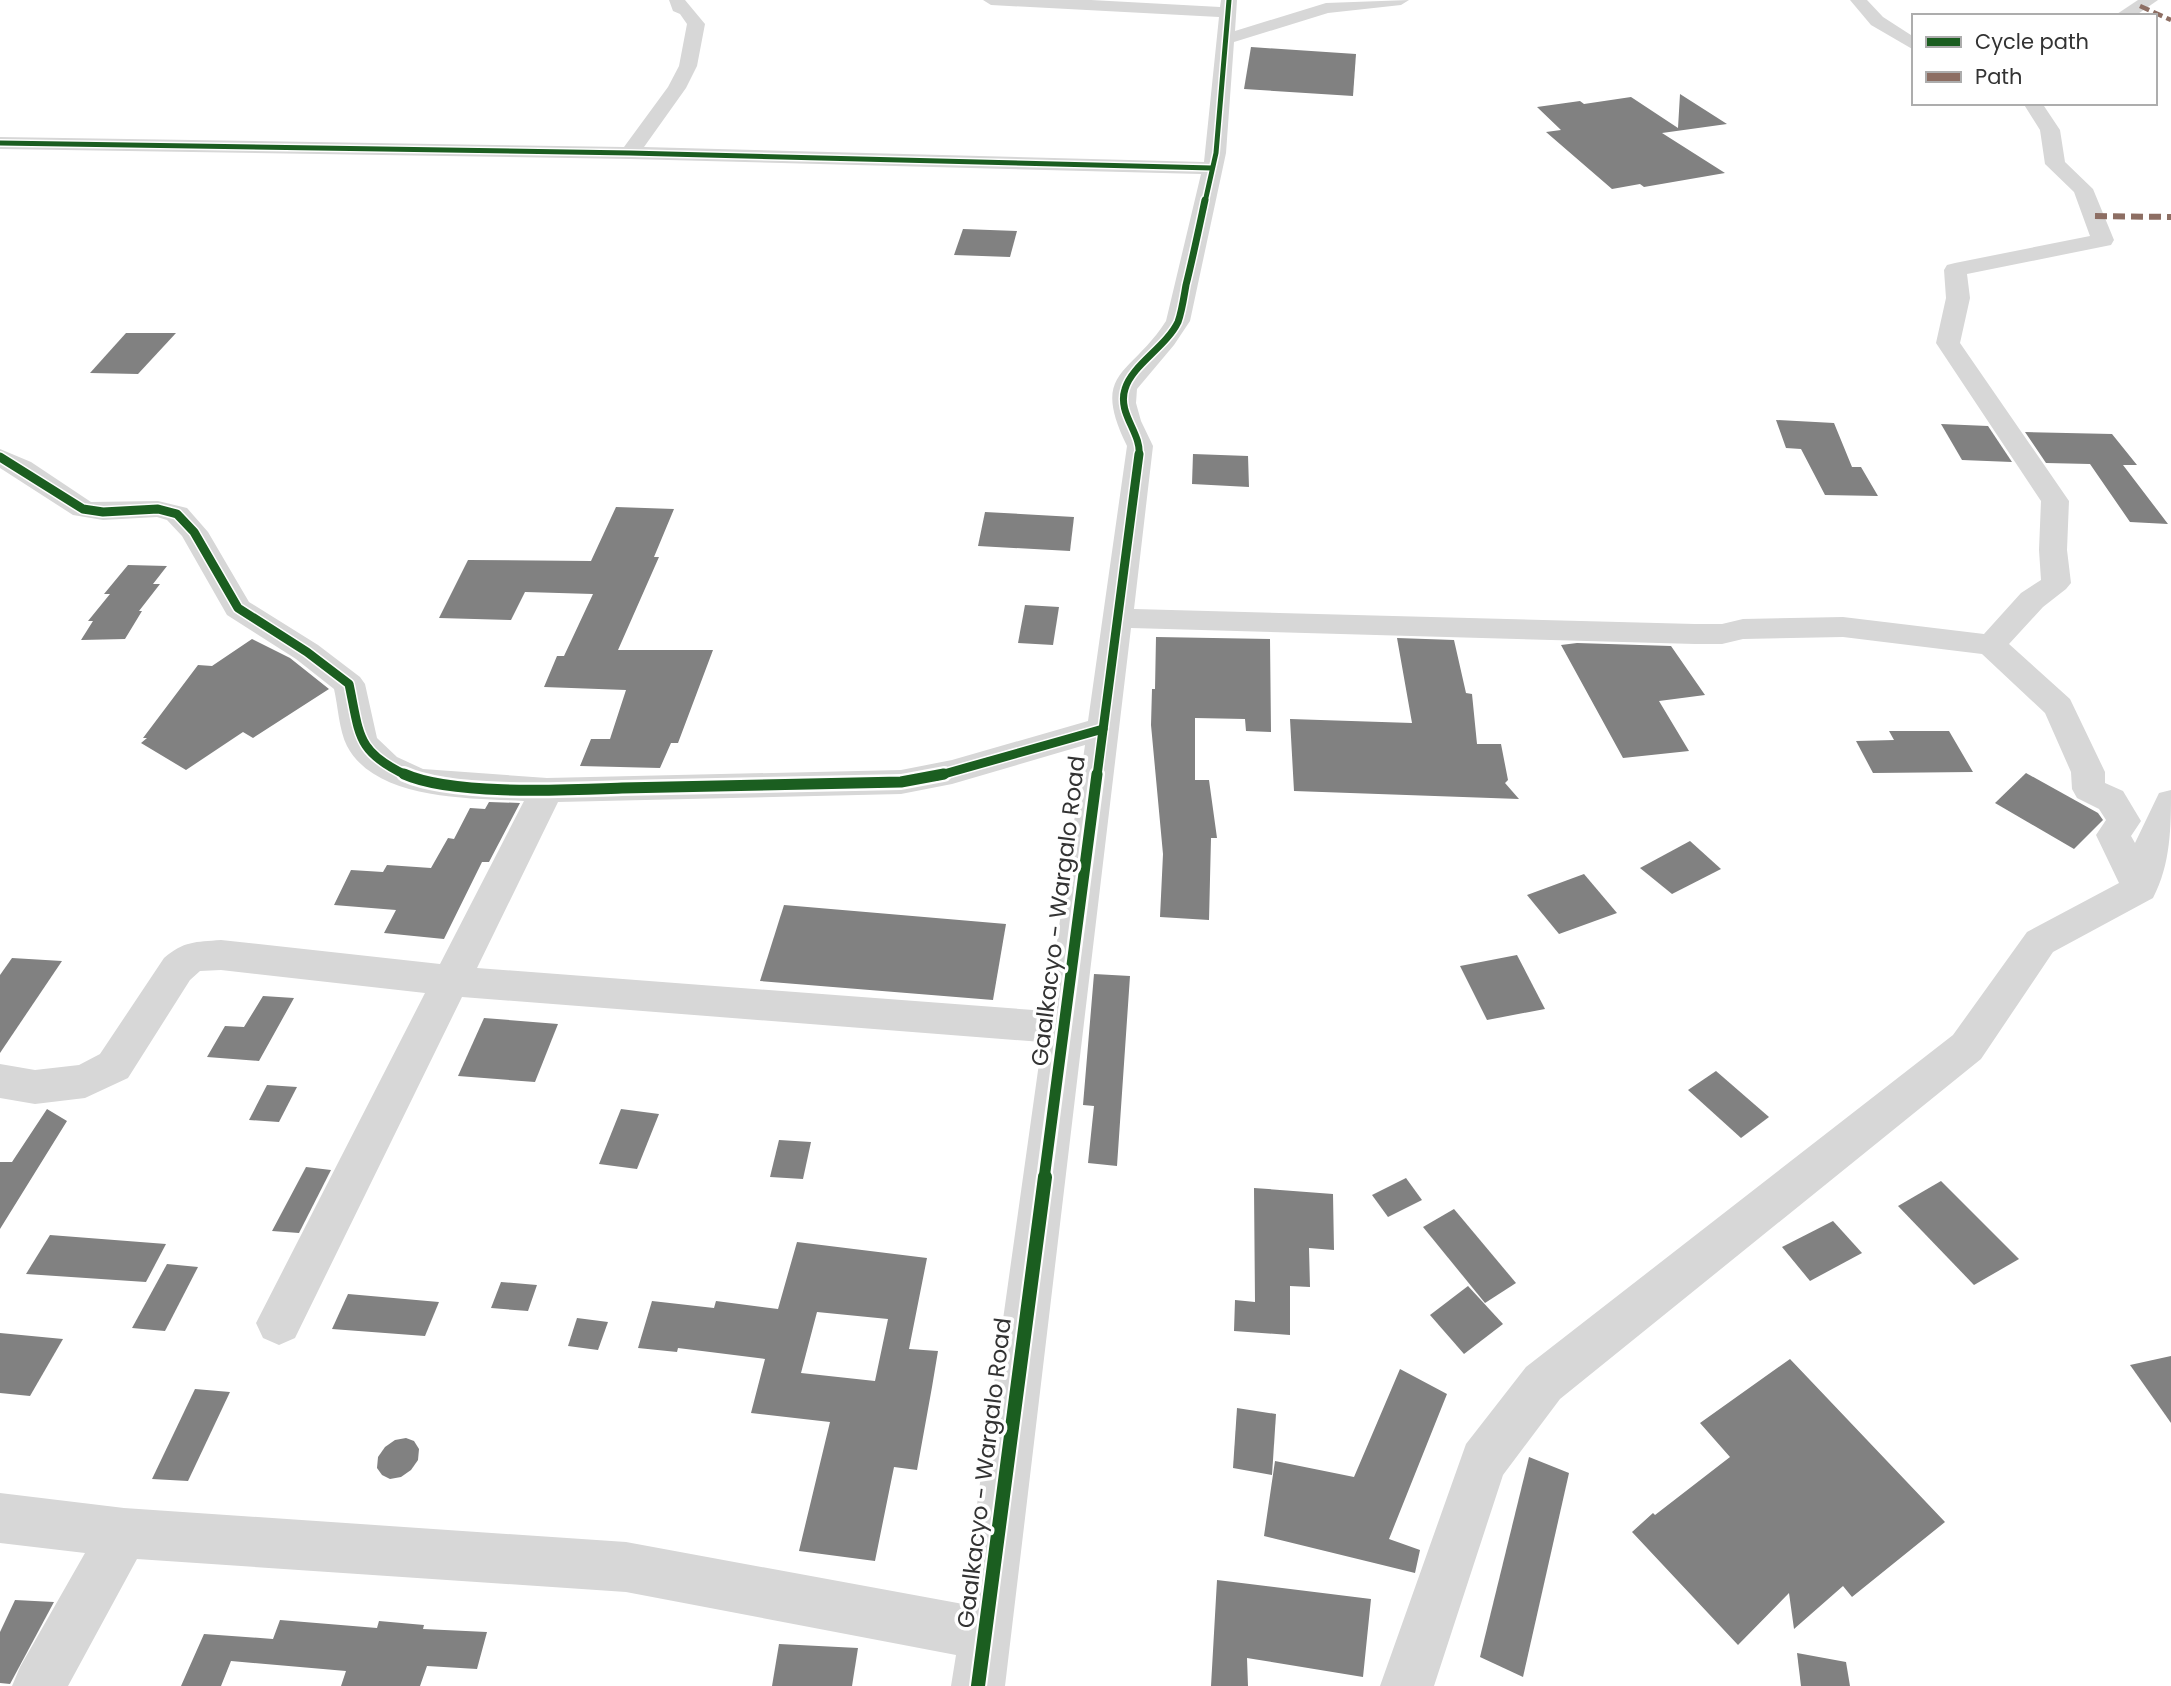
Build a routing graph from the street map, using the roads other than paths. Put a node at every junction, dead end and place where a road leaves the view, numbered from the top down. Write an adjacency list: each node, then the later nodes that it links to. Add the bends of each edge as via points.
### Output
1 (677, 0): 11 (street, via 696,24 691,58 677,88)
2 (991, 0): 7 (street)
3 (1401, 0): 7 (street)
4 (1858, 0): 8 (street, via 1877,21)
5 (2150, 0): 6 (street)
6 (2126, 14)
7 (1227, 17): 12 (street, Gaalkacyo - Wargalo Road)
8 (1912, 44)
9 (2033, 105): 15 (street, via 2050,130 2055,164 2083,189 2103,240 1955,270 1958,298 1948,342 2055,501 2056,583 2032,600)
10 (0, 143): 11 (street)
11 (630, 153): 12 (street)
12 (1212, 168): 14 (street, Gaalkacyo - Wargalo Road, via 1178,321 1169,340 1130,376 1122,398 1127,423 1140,446)
13 (0, 457): 17 (street, via 83,509 158,509 177,514 194,532 239,608 349,684 362,743 386,765 418,780)
14 (1118, 618): 15 (street, via 1695,634 1843,627); 16 (street, Gaalkacyo - Wargalo Road)
15 (1991, 645): 20 (street, via 2059,707 2088,772 2089,789 2111,800 2124,821 2113,835)
16 (1103, 729): 17 (street, via 1055,739 939,777 901,782); 22 (street, Gaalkacyo - Wargalo Road)
17 (547, 790): 21 (street)
18 (2171, 802): 19 (street)
19 (2162, 842): 20 (street)
20 (2140, 888): 30 (street, via 2040,942 1967,1048 1543,1383 1483,1461)
21 (451, 981): 22 (street); 23 (street, via 221,955 191,957 177,969 114,1066 85,1080 35,1087); 24 (street)
22 (1064, 1028): 27 (street, Gaalkacyo - Wargalo Road)
23 (0, 1081)
24 (279, 1323)
25 (0, 1518): 26 (street)
26 (124, 1533): 27 (street, via 626,1567); 28 (street)
27 (984, 1634): 29 (street, Gaalkacyo - Wargalo Road)
28 (39, 1686)
29 (978, 1686)
30 (1407, 1686)

